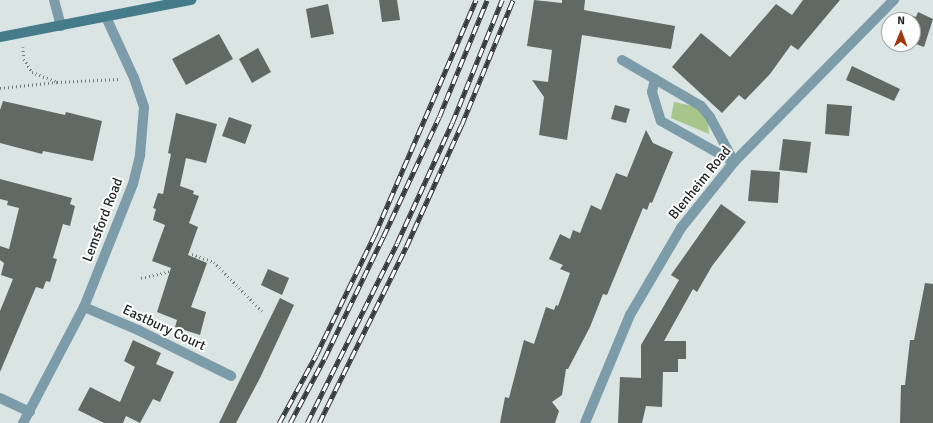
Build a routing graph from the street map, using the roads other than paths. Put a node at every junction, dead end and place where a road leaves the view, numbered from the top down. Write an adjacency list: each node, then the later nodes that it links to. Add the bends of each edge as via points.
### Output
1 (54, 0): 5 (street)
2 (191, 0): 4 (street)
3 (894, 0): 9 (street, Blenheim Road)
4 (106, 17): 5 (street); 10 (street, Lemsford Road, via 134,78 144,107 140,155 133,184)
5 (61, 26): 6 (street)
6 (0, 37)
7 (622, 60): 8 (street)
8 (655, 79): 9 (street, via 701,106 710,117); 9 (street, via 652,92 661,121)
9 (734, 162): 15 (street, Blenheim Road, via 681,228 651,276 630,315)
10 (84, 307): 11 (street, Eastbury Court); 13 (street, Lemsford Road)
11 (232, 376)
12 (0, 398): 13 (street)
13 (30, 412): 14 (street, Lemsford Road)
14 (23, 423)
15 (585, 423)

